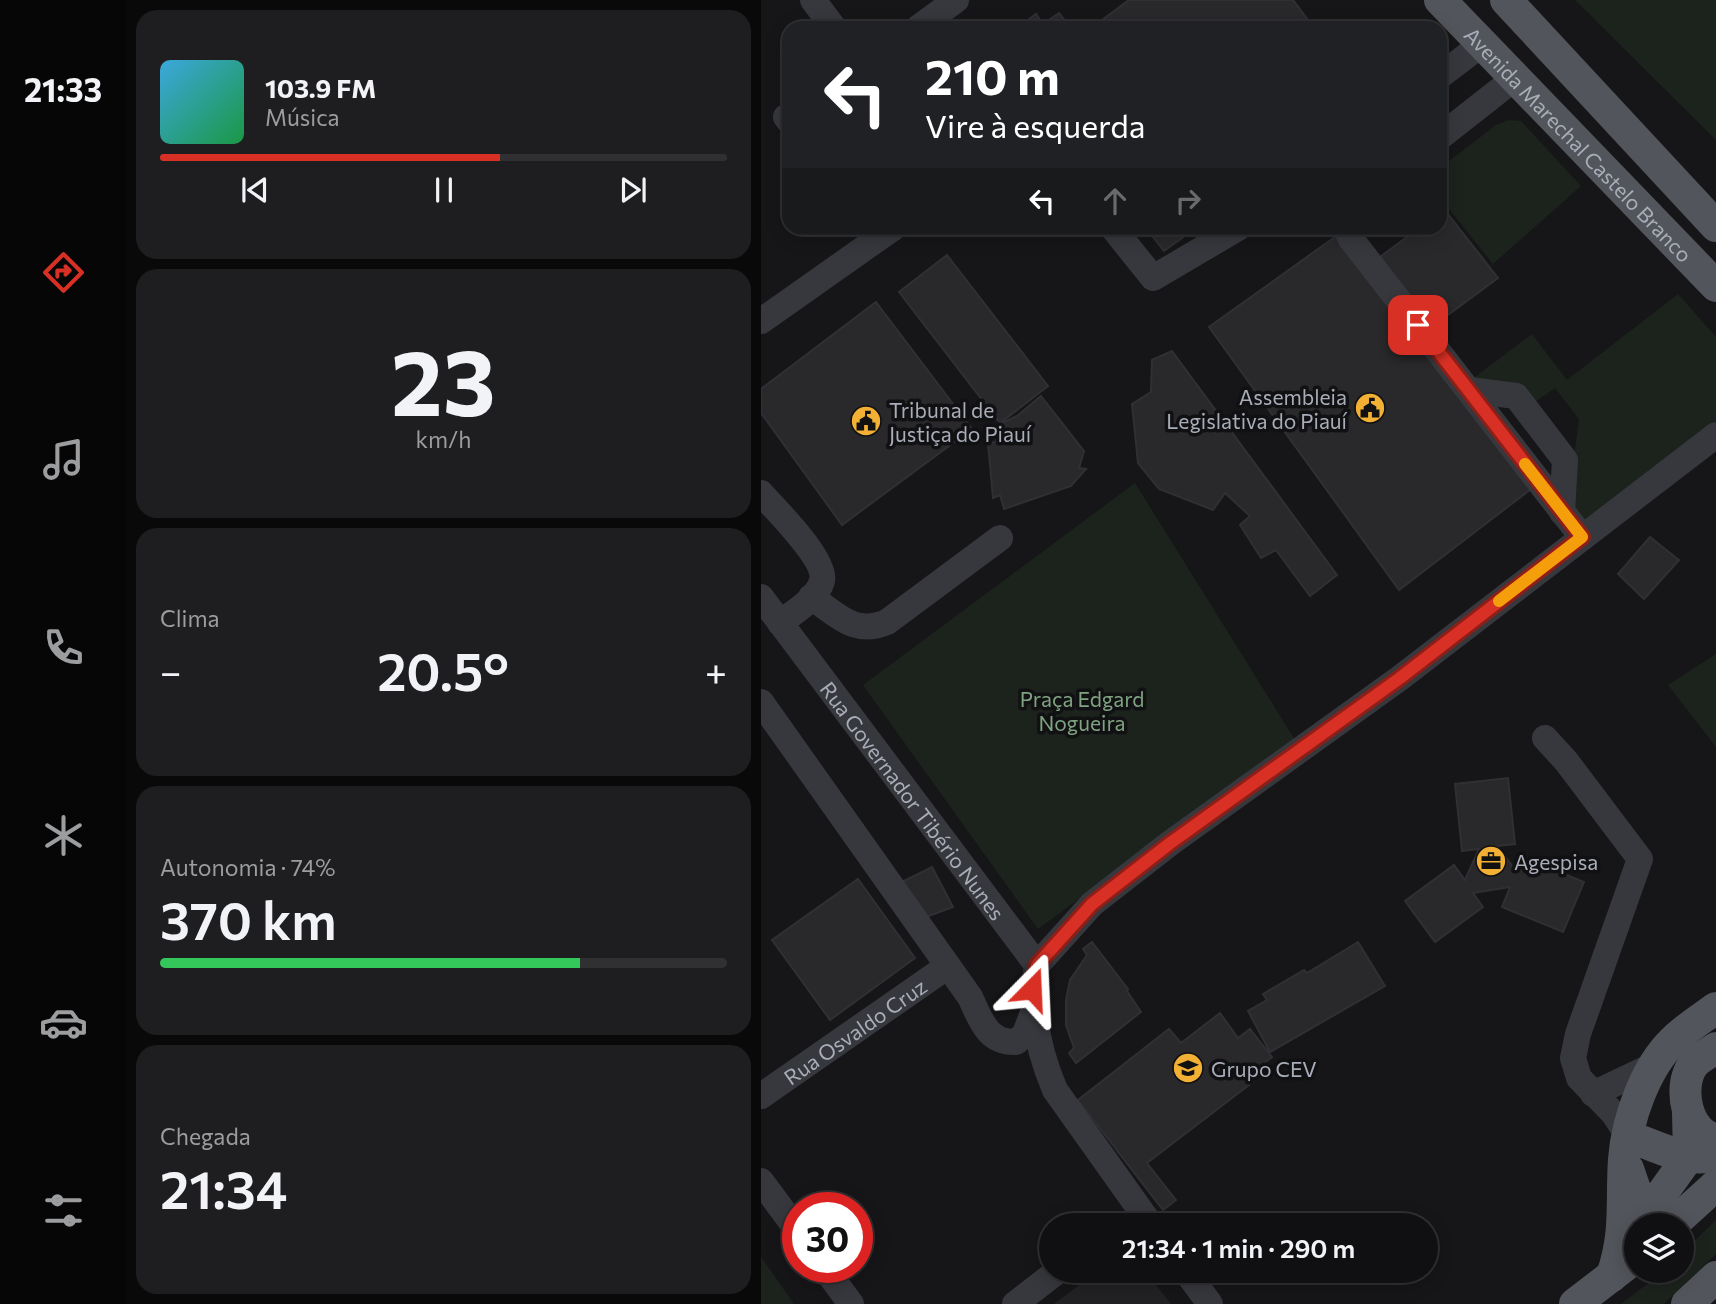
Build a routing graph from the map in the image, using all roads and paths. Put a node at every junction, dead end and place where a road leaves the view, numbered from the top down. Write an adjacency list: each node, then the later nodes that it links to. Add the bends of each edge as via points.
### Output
1 (813, 0): 5 (street)
2 (956, 0): 6 (street)
3 (1441, 0): 7 (main road, Avenida Marechal Castelo Branco)
4 (1507, 0): 11 (main road, Avenida Marechal Castelo Branco)
5 (829, 21)
6 (928, 21)
7 (1482, 44): 8 (street); 9 (main road, Avenida Marechal Castelo Branco)
8 (1447, 71)
9 (1515, 78): 10 (street); 12 (main road, Avenida Marechal Castelo Branco)
10 (1447, 131)
11 (1683, 191): 12 (main road); 13 (main road, Avenida Marechal Castelo Branco)
12 (1651, 221): 18 (main road, Avenida Marechal Castelo Branco)
13 (1715, 225): 18 (main road)
14 (877, 235): 20 (street)
15 (1119, 235): 16 (street, via 1153,278)
16 (1226, 235)
17 (1349, 235): 23 (street)
18 (1685, 255): 19 (main road, Avenida Marechal Castelo Branco)
19 (1716, 286)
20 (761, 321)
21 (1716, 435): 23 (street)
22 (761, 493): 26 (street, via 820,563 822,583)
23 (1582, 537): 30 (street, via 1400,678 1092,904)
24 (1000, 538): 26 (street, via 873,628 858,628)
25 (761, 597): 27 (street, Rua Governador Tibério Nunes)
26 (812, 597): 27 (street)
27 (780, 623): 30 (street, Rua Governador Tibério Nunes)
28 (761, 702): 31 (street)
29 (1545, 738): 36 (street, via 1640,859 1578,1034 1574,1066)
30 (1037, 965): 33 (street)
31 (948, 966): 33 (street, via 988,1034 1003,1042 1016,1042 1025,1034); 37 (street, Rua Osvaldo Cruz)
32 (1716, 1008): 35 (main road, via 1671,1043)
33 (1033, 1012): 45 (street, via 1055,1090)
34 (1716, 1048): 38 (main road, via 1693,1064 1687,1078)
35 (1654, 1065): 36 (street); 40 (main road)
36 (1593, 1094): 40 (street, via 1614,1114)
37 (761, 1096)
38 (1688, 1112): 39 (main road, via 1695,1128); 41 (main road)
39 (1716, 1139)
40 (1626, 1147): 41 (main road); 41 (main road, via 1636,1196 1645,1203 1661,1195); 48 (main road, via 1624,1224)
41 (1703, 1156)
42 (761, 1181): 44 (street)
43 (1716, 1185): 46 (main road)
44 (782, 1209)
45 (1133, 1213)
46 (1685, 1213)
47 (1624, 1266): 48 (main road)
48 (1612, 1276): 56 (main road)
49 (1716, 1277): 57 (main road)
50 (836, 1283): 53 (street)
51 (1042, 1283): 54 (street)
52 (1195, 1283): 55 (street)
53 (851, 1304)
54 (1015, 1304)
55 (1210, 1304)
56 (1575, 1304)
57 (1687, 1304)

